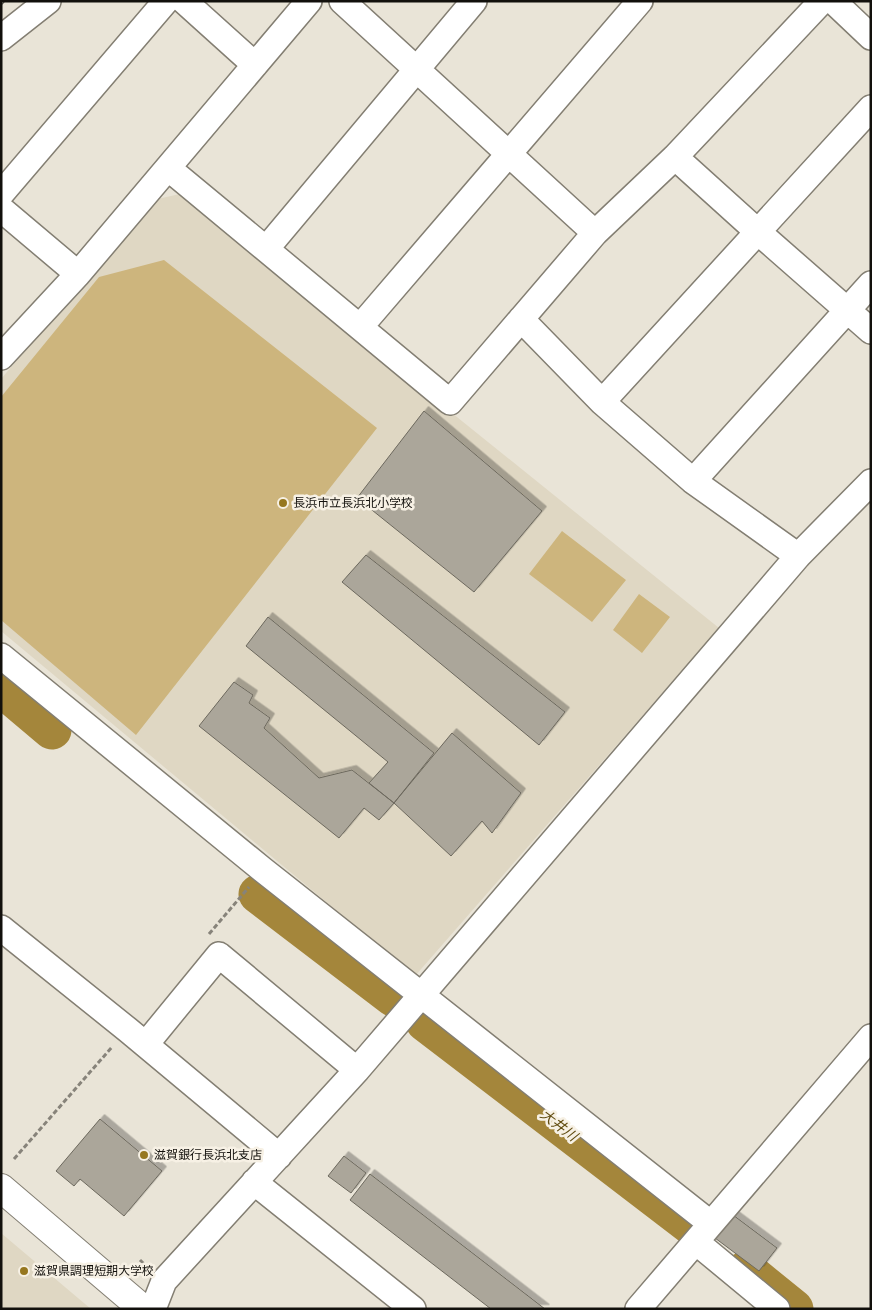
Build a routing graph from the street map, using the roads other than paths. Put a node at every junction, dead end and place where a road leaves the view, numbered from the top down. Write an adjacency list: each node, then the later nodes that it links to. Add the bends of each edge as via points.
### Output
1 (48, 1): 11 (street)
2 (166, 1): 18 (street)
3 (184, 1): 12 (street)
4 (309, 1): 12 (street)
5 (342, 1): 13 (street)
6 (474, 1): 13 (street)
7 (640, 1): 15 (street)
8 (822, 1): 16 (street)
9 (833, 1): 10 (street)
10 (871, 37)
11 (1, 38)
12 (256, 65): 17 (street)
13 (416, 70): 15 (street); 22 (street)
14 (871, 108): 20 (street)
15 (508, 154): 21 (street); 27 (street)
16 (675, 156): 20 (street); 21 (street)
17 (168, 168): 22 (street); 23 (street)
18 (1, 194)
19 (1, 209): 23 (street)
20 (758, 232): 25 (street); 30 (street)
21 (595, 233): 26 (street)
22 (266, 249): 27 (street)
23 (78, 274): 29 (street)
24 (871, 284): 25 (street)
25 (847, 310): 28 (street); 31 (street)
26 (522, 319): 27 (street, via 450,402); 30 (street)
27 (360, 327)
28 (871, 331)
29 (1, 357)
30 (602, 402): 31 (street)
31 (693, 482): 33 (street)
32 (871, 482): 33 (street)
33 (798, 556): 36 (street)
34 (1, 656): 36 (street)
35 (1, 928): 38 (street)
36 (422, 995): 39 (street); 43 (street)
37 (871, 1038): 43 (street)
38 (146, 1044): 39 (street, via 219,955); 40 (street)
39 (357, 1070): 40 (street)
40 (279, 1156): 41 (street)
41 (254, 1182): 47 (street, via 164,1281); 48 (street)
42 (1, 1188): 46 (main road)
43 (710, 1223): 44 (street)
44 (696, 1242): 45 (street); 49 (street)
45 (766, 1305)
46 (143, 1309)
47 (153, 1309)
48 (413, 1309)
49 (638, 1309)

